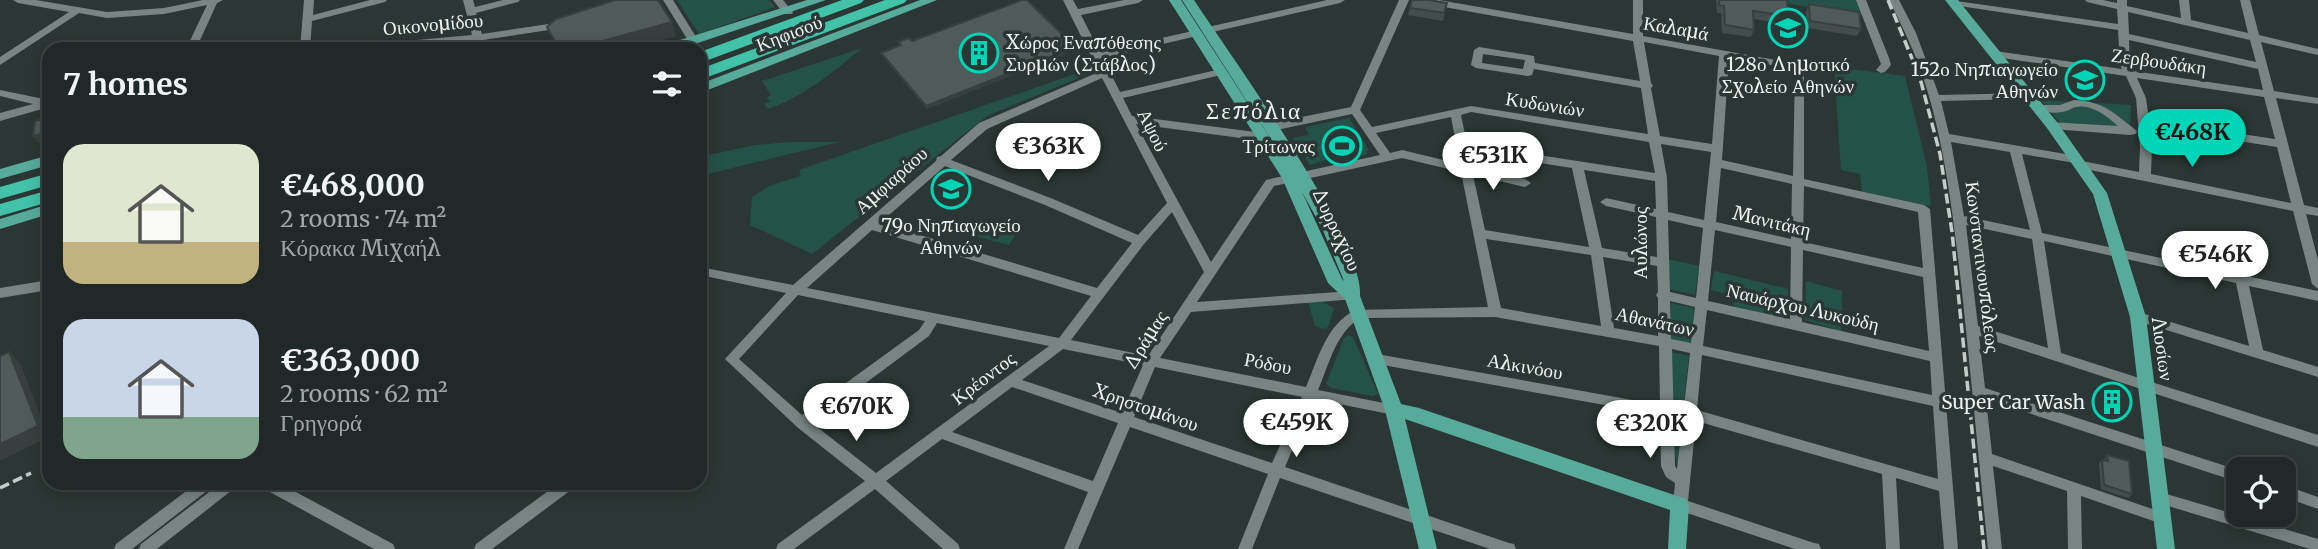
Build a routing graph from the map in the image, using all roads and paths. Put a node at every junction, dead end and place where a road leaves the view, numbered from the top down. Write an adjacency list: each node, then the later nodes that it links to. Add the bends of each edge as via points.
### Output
1 (18, 0): 26 (street)
2 (215, 0): 31 (street, via 119,15); 40 (street)
3 (309, 0): 33 (street)
4 (382, 0): 33 (street)
5 (468, 0): 30 (street)
6 (515, 0): 30 (street)
7 (668, 0): 44 (street)
8 (820, 0): 29 (main road, Κηφισού)
9 (856, 0): 46 (highway)
10 (899, 0): 46 (highway)
11 (931, 0): 53 (main road, Κηφισού)
12 (1068, 0): 32 (street, Αψού)
13 (1138, 0): 32 (street)
14 (1175, 0): 36 (main road, Δυρραχίου)
15 (1188, 0): 36 (main road, Δυρραχίου)
16 (1340, 0): 27 (street)
17 (1404, 0): 71 (street)
18 (1422, 0): 39 (street, Καλαμά)
19 (1638, 0): 39 (street, Αυλώνος)
20 (1861, 0): 56 (street, via 1884,58 1886,65)
21 (1894, 0): 66 (street, Κωνσταντινουπόλεως)
22 (2090, 0): 28 (street)
23 (2184, 0): 35 (street)
24 (2245, 0): 38 (street)
25 (1952, 1): 37 (street); 49 (main road, Λιοσίων)
26 (37, 2): 31 (street)
27 (1304, 4): 36 (street)
28 (2122, 4): 35 (street); 37 (street)
29 (783, 6): 45 (highway)
30 (471, 11): 42 (street)
31 (75, 12): 52 (street)
32 (1075, 13): 51 (street, Αψού)
33 (307, 19): 41 (street)
34 (571, 22): 43 (street, Οικονομίδου)
35 (2186, 23): 38 (street)
36 (1202, 31): 51 (street); 58 (main road, Δυρραχίου); 79 (main road, Δυρραχίου)
37 (2122, 32): 55 (street); 60 (street)
38 (2255, 37): 47 (street); 55 (street)
39 (1638, 39): 48 (street, Καλαμά); 62 (street, Αυλώνος)
40 (194, 42)
41 (305, 42)
42 (477, 42)
43 (482, 42)
44 (690, 42)
45 (699, 42)
46 (765, 42): 50 (highway); 57 (highway)
47 (2318, 52)
48 (1724, 54): 84 (street); 98 (street, Καλαμά, via 1800,67)
49 (1995, 54): 60 (street, Ζερβουδάκη); 67 (main road, Λιοσίων)
50 (707, 56)
51 (1097, 56): 59 (street, Αψού)
52 (0, 62)
53 (760, 64): 61 (highway)
54 (1529, 65): 54 (street, via 1530,58 1479,50 1476,65 1528,73); 62 (street)
55 (2263, 67): 64 (street)
56 (1881, 70)
57 (707, 71)
58 (1222, 72): 65 (street); 79 (main road, Δυρραχίου)
59 (1106, 73): 65 (street, Αψού); 87 (street, Αμφιαράου, via 1000,117)
60 (2129, 74): 64 (street, Ζερβουδάκη); 76 (street, via 2141,98)
61 (707, 83)
62 (1648, 86): 81 (street, Αυλώνος)
63 (0, 93): 69 (street)
64 (2270, 94): 68 (street, Ζερβουδάκη); 82 (street)
65 (1117, 96): 74 (street, Αψού)
66 (1935, 98): 67 (street); 80 (street, Κωνσταντινουπόλεως)
67 (2033, 102): 75 (main road, Λιοσίων); 78 (street, via 2062,109 2074,103 2090,104)
68 (2318, 102)
69 (42, 103)
70 (42, 106): 73 (street)
71 (1354, 110): 77 (street); 79 (street)
72 (1455, 112): 77 (street, Κυδωνιών); 81 (street, Κυδωνιών, via 1471,109); 83 (street)
73 (0, 117)
74 (1128, 119): 79 (street); 103 (street, Αψού)
75 (2052, 125): 78 (street); 89 (main road, Λιοσίων)
76 (2144, 127): 78 (street); 82 (street); 94 (street)
77 (1369, 131): 86 (street)
78 (2130, 131)
79 (1267, 132): 95 (main road, Δυρραχίου)
80 (1946, 136): 85 (street); 109 (street, Κωνσταντινουπόλεως)
81 (1656, 139): 84 (street, Κυδωνιών); 96 (street, Αυλώνος)
82 (2283, 144): 104 (street)
83 (1463, 147): 91 (street); 92 (street)
84 (1717, 149): 90 (street)
85 (2015, 149): 89 (street); 114 (street)
86 (1386, 156): 92 (street, via 1402,154); 95 (street)
87 (942, 160): 112 (street, Αμφιαράου); 115 (street)
88 (42, 162): 93 (main road)
89 (2078, 162): 94 (street); 118 (main road, Λιοσίων, via 2100,193)
90 (1716, 163): 98 (street); 111 (street)
91 (1577, 165): 96 (street); 117 (street)
92 (1468, 169): 99 (street); 113 (street)
93 (0, 174)
94 (2145, 175): 104 (street)
95 (1296, 176): 121 (street, Δράμας, via 1270,183); 130 (main road, Δυρραχίου, via 1336,284)
96 (1661, 178): 108 (street, Αυλώνος)
97 (42, 181): 100 (highway)
98 (1797, 181): 116 (street); 122 (street, via 1924,209)
99 (1525, 183)
100 (0, 191)
101 (42, 198): 105 (highway)
102 (1606, 202): 108 (street, Μανιτάκη)
103 (1173, 204): 115 (street, Κρέοντος); 121 (street, Αψού)
104 (2299, 208): 107 (street); 124 (street)
105 (0, 210)
106 (42, 211): 110 (main road)
107 (2318, 212)
108 (1661, 215): 111 (street, Μανιτάκη); 119 (street, Αυλώνος)
109 (1959, 219): 114 (street); 139 (street, Κωνσταντινουπόλεως)
110 (0, 224)
111 (1709, 224): 116 (street, Μανιτάκη); 132 (street)
112 (871, 225): 126 (street, Αμφιαράου); 128 (street)
113 (1480, 234): 117 (street); 134 (street)
114 (2037, 235): 118 (street); 145 (street)
115 (1140, 241): 128 (street, Κρέοντος)
116 (1795, 245): 122 (street, Μανιτάκη); 138 (street)
117 (1596, 250): 119 (street); 140 (street)
118 (2119, 252): 123 (street); 136 (main road, Λιοσίων)
119 (1661, 262): 129 (street, Αυλώνος)
120 (707, 272): 126 (street, Ρόδου)
121 (1211, 274): 133 (street, Δράμας)
122 (1930, 274): 146 (street)
123 (2241, 279): 131 (street); 144 (street)
124 (2318, 284)
125 (42, 286): 127 (street)
126 (796, 290): 137 (street, Ρόδου); 159 (street, Αμφιαράου, via 731,359)
127 (0, 293)
128 (1100, 294): 142 (street, Κρέοντος)
129 (1662, 295): 132 (street, Ναυάρχου Λυκούδη); 141 (street, Αυλώνος)
130 (1352, 296): 133 (street); 135 (main road, Δυρραχίου)
131 (2318, 296)
132 (1700, 304): 138 (street, Ναυάρχου Λυκούδη); 143 (street)
133 (1189, 307): 148 (street, Δράμας)
134 (1495, 312): 135 (street, Αθανάτων); 140 (street, Αθανάτων)
135 (1359, 313): 147 (main road, Δυρραχίου); 153 (street, via 1338,331)
136 (2138, 317): 144 (street); 151 (main road, Λιοσίων)
137 (934, 318): 142 (street, Ρόδου); 159 (street, via 925,333)
138 (1796, 326): 146 (street, Ναυάρχου Λυκούδη)
139 (1972, 328): 145 (street); 152 (street, Κωνσταντινουπόλεως)
140 (1608, 331): 141 (street, Αθανάτων)
141 (1663, 342): 143 (street, Αθανάτων); 156 (street, Αυλώνος)
142 (1062, 343): 148 (street, Ρόδου); 150 (street, Κρέοντος)
143 (1697, 349): 154 (street, Αθανάτων); 157 (street)
144 (2258, 354): 149 (street)
145 (2055, 355): 151 (street)
146 (1935, 357): 154 (street)
147 (1377, 359): 155 (main road, Δυρραχίου); 156 (street, Αλκινόου)
148 (1151, 361): 153 (street, Ρόδου); 158 (street, Δράμας)
149 (2318, 372)
150 (1011, 381): 158 (street, Χρηστομάνου); 160 (street, Κρέοντος)
151 (2147, 384): 161 (street); 162 (main road, Λιοσίων)
152 (1978, 391): 162 (street); 163 (street, Κωνσταντινουπόλεως)
153 (1310, 393): 155 (street, Ρόδου); 164 (street)
154 (1940, 402): 169 (street)
155 (1394, 410): 179 (main road, Ρόδου); 181 (main road, Δυρραχίου)
156 (1665, 411): 168 (street, Αυλώνος, via 1668,466)
157 (1691, 414): 165 (street); 168 (street)
158 (1125, 421): 164 (street, Χρηστομάνου); 171 (street, Δράμας)
159 (803, 423): 167 (street)
160 (940, 433): 167 (street, Κρέοντος); 171 (street)
161 (2318, 441)
162 (2155, 449): 166 (street); 177 (main road, Λιοσίων)
163 (1985, 457): 170 (street); 197 (street, Κωνσταντινουπόλεως)
164 (1276, 471): 181 (street, Χρηστομάνου); 190 (street)
165 (1889, 472): 169 (street); 195 (street)
166 (2226, 472)
167 (875, 481): 187 (street, Κρέοντος); 188 (street)
168 (1683, 481): 179 (street)
169 (1947, 487): 196 (street)
170 (2074, 488): 180 (street); 198 (street)
171 (1097, 489): 189 (street, Δράμας)
172 (198, 490): 183 (street)
173 (220, 490): 184 (street)
174 (279, 490): 185 (street)
175 (561, 490): 186 (street)
176 (2296, 495): 178 (street)
177 (2160, 498): 180 (main road, Λιοσίων); 182 (street)
178 (2318, 503)
179 (1680, 505): 193 (main road); 194 (street, Ρόδου)
180 (2162, 518): 199 (main road, Λιοσίων)
181 (1422, 519): 191 (main road, Δυρραχίου); 192 (street, Χρηστομάνου)
182 (2318, 545)
183 (121, 549)
184 (146, 549)
185 (388, 549)
186 (481, 549)
187 (783, 549)
188 (953, 549)
189 (1071, 549)
190 (1245, 549)
191 (1427, 549)
192 (1508, 549)
193 (1677, 549)
194 (1814, 549)
195 (1893, 549)
196 (1951, 549)
197 (1995, 549)
198 (2075, 549)
199 (2166, 549)

